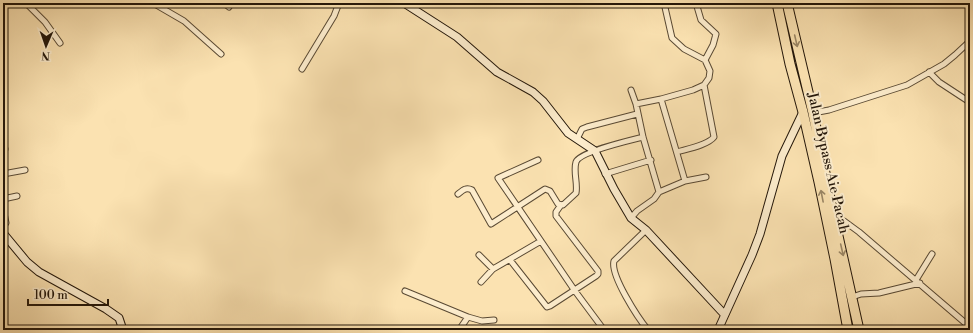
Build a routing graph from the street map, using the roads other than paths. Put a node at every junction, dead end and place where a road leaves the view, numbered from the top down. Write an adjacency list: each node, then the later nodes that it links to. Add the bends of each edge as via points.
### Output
1 (26, 3): 12 (street, via 45,22)
2 (152, 3): 13 (street, via 184,21)
3 (224, 3): 10 (street)
4 (339, 3): 15 (street)
5 (404, 3): 26 (street, via 449,31 497,72 533,92 547,105 568,133)
6 (664, 3): 14 (street, via 672,38 684,49)
7 (696, 3): 14 (street, via 705,25 717,36)
8 (777, 3): 22 (highway, Jalan Bypass Aie Pacah)
9 (787, 3): 23 (highway, one-way to 23)
10 (229, 6)
11 (970, 41): 16 (street)
12 (60, 43)
13 (221, 54)
14 (705, 60): 17 (street, via 710,71)
15 (302, 69)
16 (930, 72): 21 (street); 23 (street, via 907,85 829,110)
17 (704, 85): 19 (street); 28 (street, via 714,137 705,143)
18 (631, 90): 20 (street)
19 (661, 99): 20 (street); 28 (street)
20 (636, 104): 24 (street)
21 (970, 105)
22 (803, 112): 58 (street, via 782,156 752,255); 69 (highway, Jalan Bypass Aie Pacah, one-way to 22)
23 (813, 112): 44 (highway)
24 (637, 114): 25 (street); 26 (street, via 587,126 582,129)
25 (643, 137): 27 (street); 30 (street)
26 (577, 139): 27 (street)
27 (595, 151): 33 (street); 40 (street, via 577,160 576,193)
28 (677, 152): 35 (street)
29 (538, 160): 42 (street, via 498,178)
30 (651, 160): 33 (street); 36 (street)
31 (25, 170): 32 (street)
32 (3, 174)
33 (606, 174): 43 (street)
34 (706, 177): 35 (street)
35 (685, 181): 36 (street)
36 (660, 192): 43 (street)
37 (458, 194): 42 (street, via 468,188 472,190 491,224)
38 (17, 196): 39 (street)
39 (3, 199)
40 (561, 205): 42 (street, via 545,189); 55 (street, via 556,216 598,271 596,276)
41 (3, 208): 45 (street, via 6,223)
42 (518, 208): 48 (street)
43 (631, 218): 46 (street)
44 (834, 218): 54 (street, via 852,226); 57 (highway, one-way to 57)
45 (3, 227)
46 (646, 230): 58 (street); 61 (street, via 614,261 613,266 619,285)
47 (3, 232): 63 (street, via 27,262 39,272 106,309 119,318)
48 (541, 241): 51 (street); 55 (street)
49 (932, 254): 54 (street)
50 (479, 255): 52 (street)
51 (510, 260): 52 (street); 55 (street, via 547,307)
52 (493, 269): 53 (street)
53 (481, 282)
54 (918, 282): 57 (street, via 879,293); 62 (street)
55 (575, 290): 65 (street)
56 (405, 292): 59 (street)
57 (852, 297): 70 (highway)
58 (724, 314): 68 (street)
59 (468, 317): 60 (street, via 482,321); 64 (street)
60 (494, 320)
61 (644, 325): 66 (street); 67 (street)
62 (970, 327)
63 (123, 330)
64 (459, 330)
65 (604, 330)
66 (640, 330)
67 (648, 330)
68 (718, 330)
69 (848, 330)
70 (859, 330)

